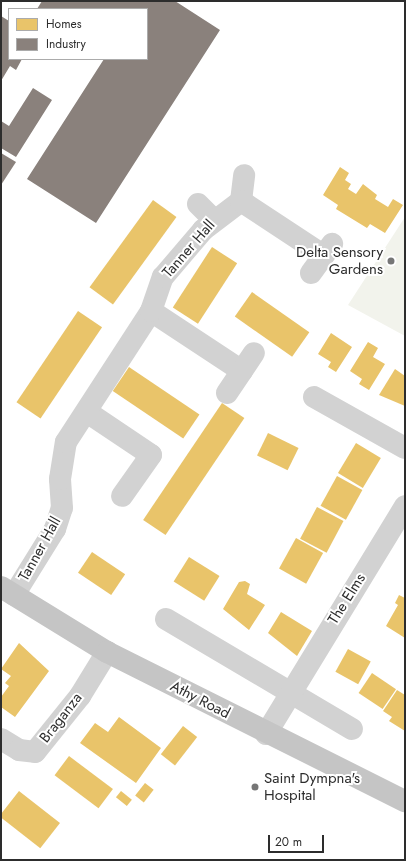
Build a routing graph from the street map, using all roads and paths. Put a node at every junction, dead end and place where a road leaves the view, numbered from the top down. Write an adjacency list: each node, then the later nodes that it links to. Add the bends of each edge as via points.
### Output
1 (244, 175): 2 (street)
2 (241, 201): 4 (street, Tanner Hall); 5 (street, via 327,250)
3 (198, 204): 4 (street)
4 (214, 220): 6 (street, Tanner Hall, via 163,276)
5 (310, 273)
6 (151, 312): 8 (street); 11 (street, Tanner Hall)
7 (254, 353): 8 (street)
8 (242, 371): 9 (street)
9 (227, 393)
10 (314, 397): 12 (street)
11 (87, 412): 13 (street, via 151,455); 15 (street, Tanner Hall, via 66,442 60,479 62,508 55,529)
12 (405, 448)
13 (122, 496)
14 (405, 506): 18 (street, The Elms)
15 (7, 591): 17 (main road, Athy Road)
16 (166, 619): 18 (street)
17 (107, 652): 20 (main road, Athy Road); 21 (street, Braganza, via 80,696 35,752 19,750)
18 (290, 691): 19 (street); 20 (street, The Elms)
19 (352, 729)
20 (266, 734): 22 (main road, Athy Road)
21 (1, 739)
22 (405, 801)

